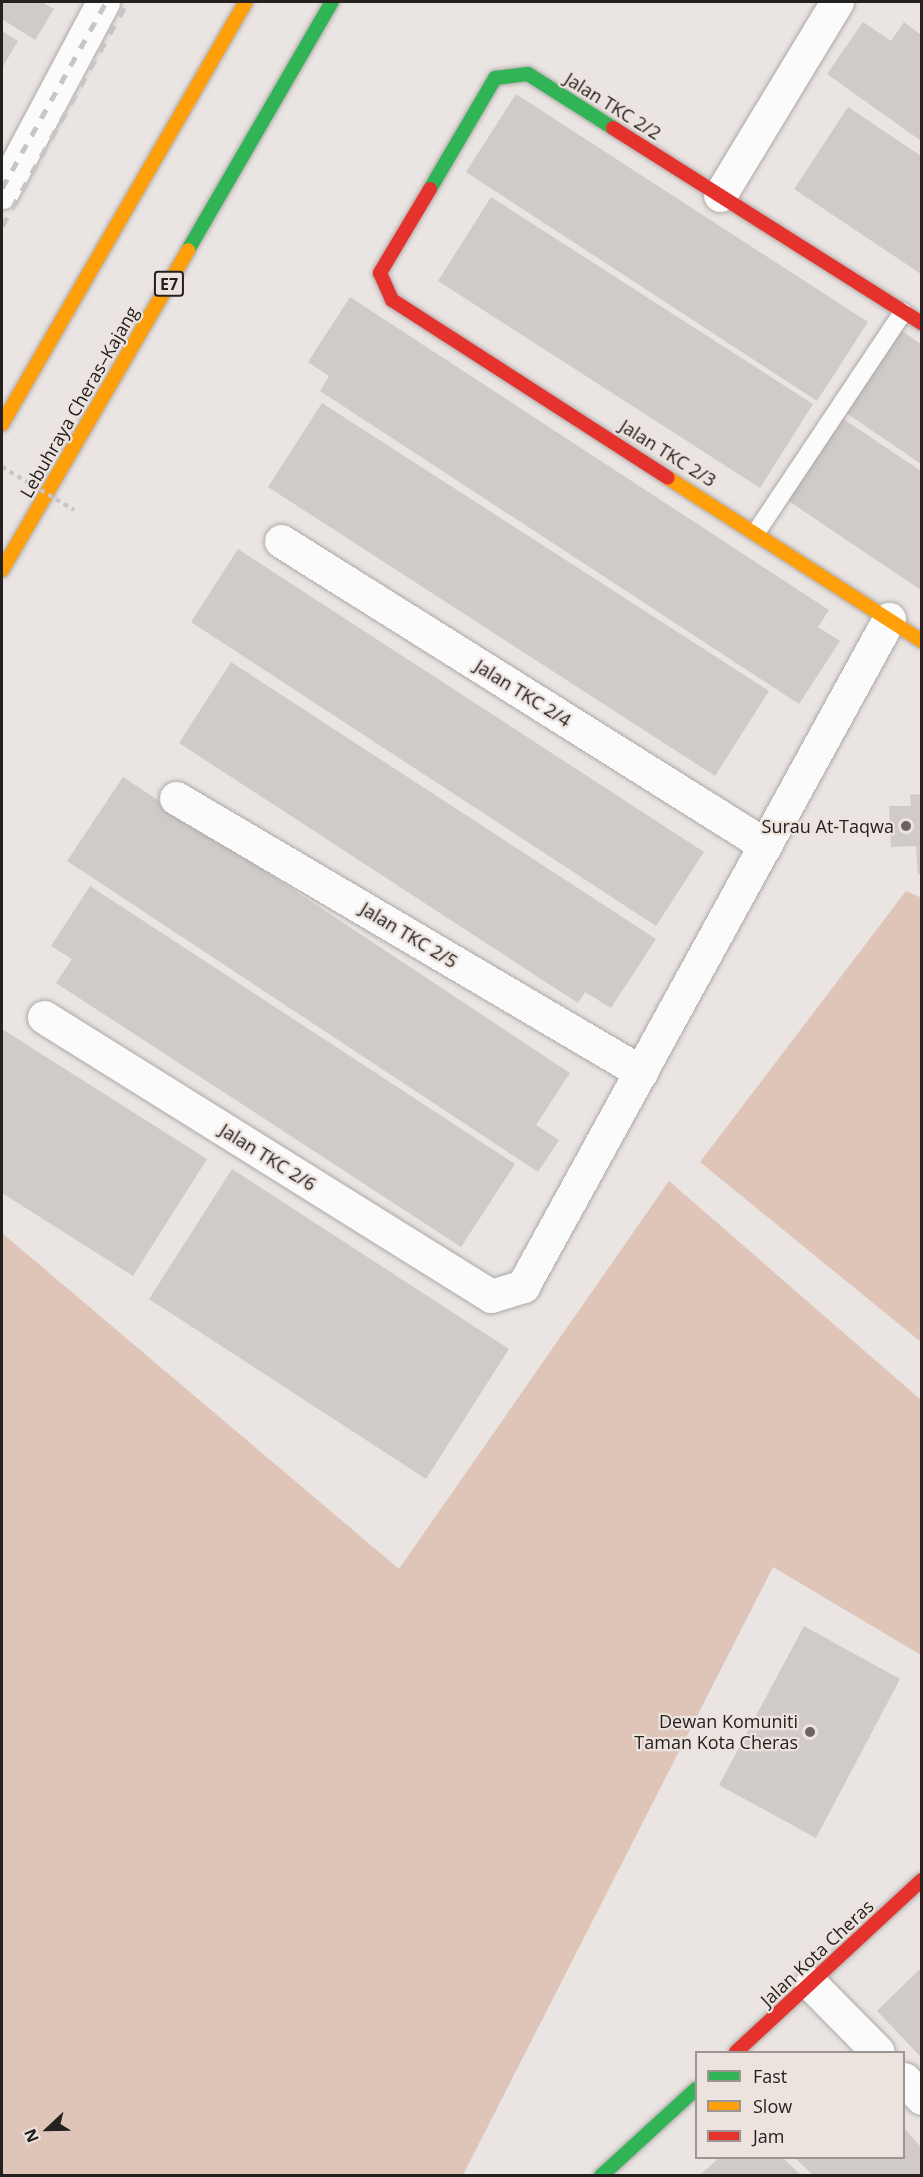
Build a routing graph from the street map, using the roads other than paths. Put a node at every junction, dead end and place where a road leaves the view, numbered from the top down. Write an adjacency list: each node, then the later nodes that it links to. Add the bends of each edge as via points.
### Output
1 (103, 2): 5 (street)
2 (246, 2): 10 (main road)
3 (332, 2): 13 (main road, Lebuhraya Cheras–Kajang / E7)
4 (837, 2): 6 (street)
5 (2, 192)
6 (720, 195): 7 (main road, Jalan TKC 2/2, via 528,74 495,78 380,273); 8 (main road, Jalan TKC 2/2)
7 (392, 300): 11 (main road, Jalan TKC 2/3)
8 (903, 312): 9 (main road, Jalan TKC 2/2); 11 (lane)
9 (921, 323)
10 (2, 424)
11 (757, 531): 14 (main road, Jalan TKC 2/3)
12 (281, 541): 17 (street, Jalan TKC 2/4)
13 (2, 570)
14 (889, 619): 15 (main road, Jalan TKC 2/3); 17 (street)
15 (921, 641)
16 (176, 798): 19 (street, Jalan TKC 2/5)
17 (765, 845): 19 (street)
18 (44, 1017): 19 (street, Jalan TKC 2/6, via 491,1296 524,1286)
19 (641, 1072)
20 (921, 1880): 21 (main road, Jalan Kota Cheras)
21 (811, 1984): 22 (main road, Jalan Kota Cheras); 23 (street)
22 (737, 2051)
23 (877, 2051)
24 (905, 2081): 26 (street)
25 (695, 2090): 27 (main road)
26 (921, 2098)
27 (601, 2175)

